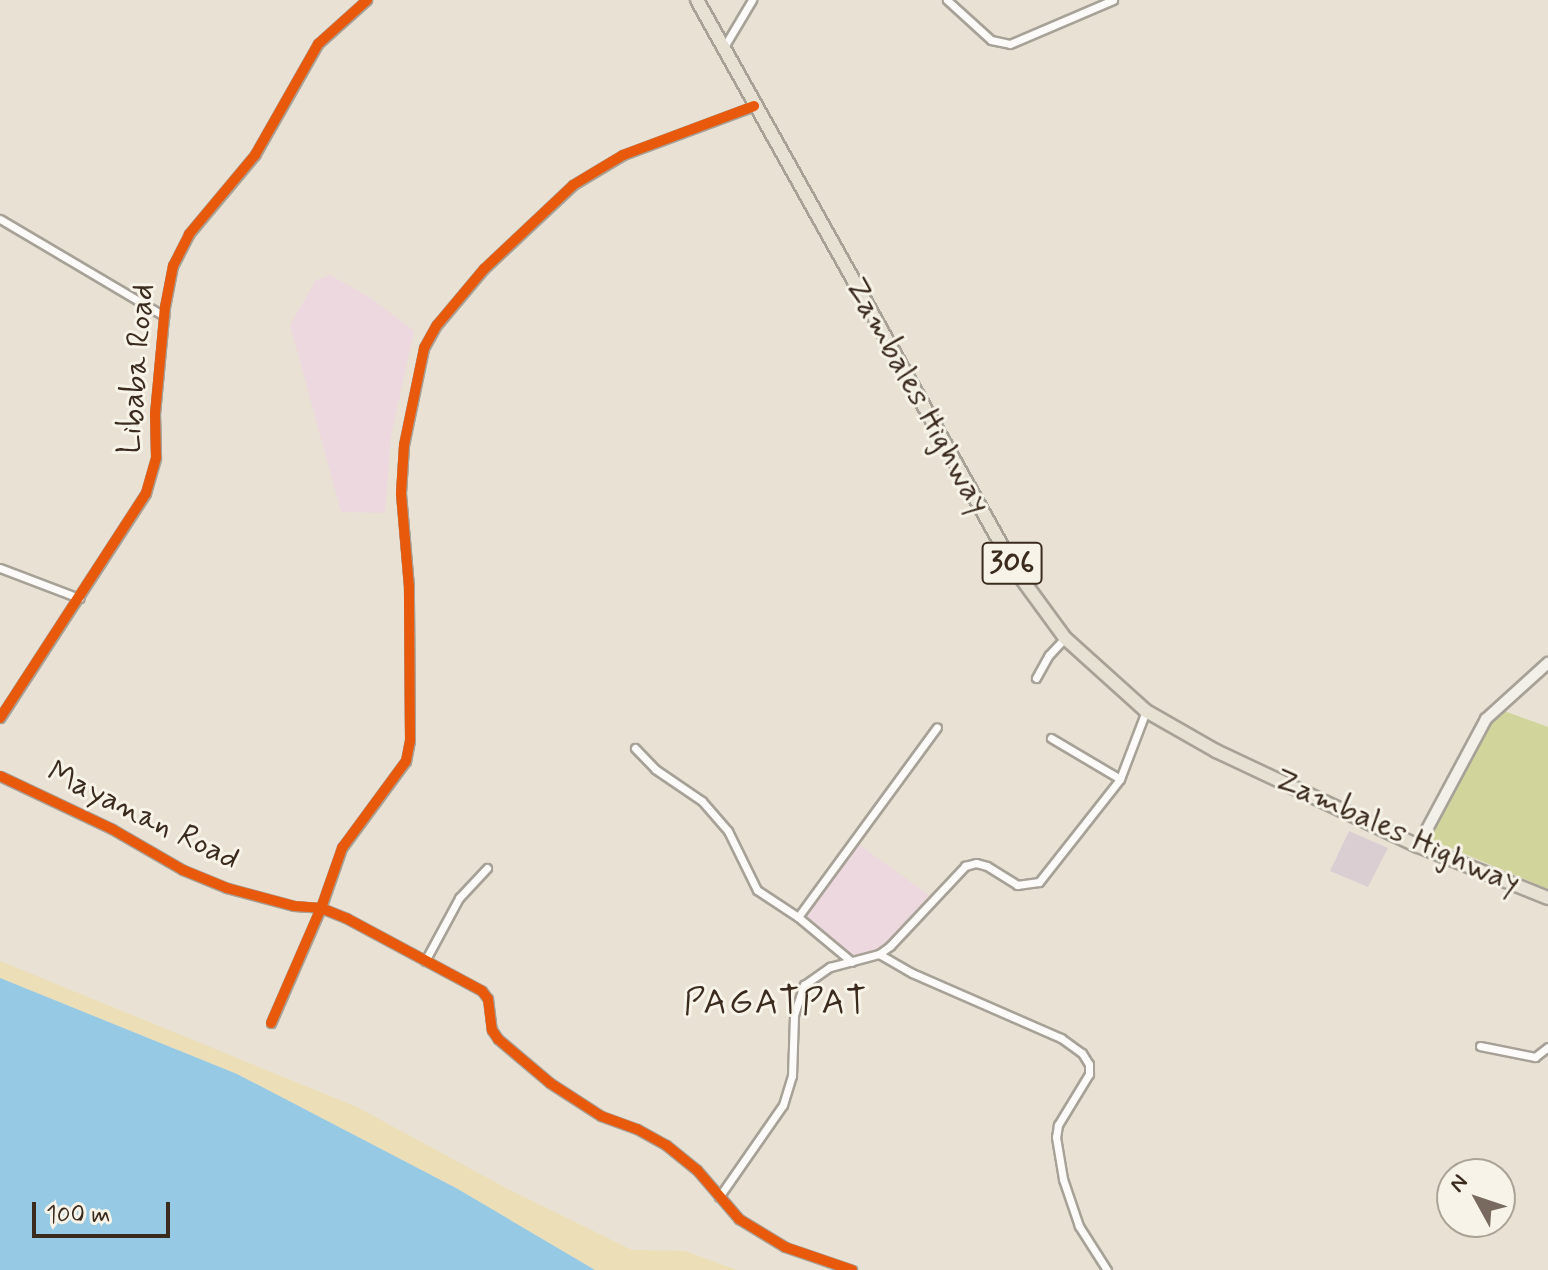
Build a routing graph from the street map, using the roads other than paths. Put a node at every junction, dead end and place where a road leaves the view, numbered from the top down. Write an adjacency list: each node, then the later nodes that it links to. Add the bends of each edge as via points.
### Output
1 (367, 0): 9 (street, Libaba Road, via 318,44 255,155 189,234 173,266)
2 (697, 0): 6 (main road, Zambales Highway / 306)
3 (752, 0): 6 (street)
4 (947, 0): 5 (street, via 991,40 1010,44)
5 (1113, 0)
6 (724, 47): 7 (main road, Zambales Highway / 306)
7 (754, 106): 12 (main road, Zambales Highway / 306, via 1016,571); 25 (street, via 623,155 573,185 484,269 424,348 404,445 401,493 409,587 410,741 396,779 342,848)
8 (0, 219): 9 (street)
9 (164, 316): 11 (street, Libaba Road, via 153,475 117,543)
10 (0, 568): 11 (street)
11 (79, 598): 16 (street, Libaba Road)
12 (1065, 638): 14 (street); 15 (main road, Zambales Highway / 306)
13 (1548, 663): 22 (street, via 1486,719)
14 (1036, 678)
15 (1146, 711): 21 (street); 22 (main road, Zambales Highway / 306, via 1216,751)
16 (0, 718)
17 (937, 727): 26 (street)
18 (1051, 738): 21 (street)
19 (635, 748): 26 (street, via 655,769 702,801 728,831 757,890)
20 (0, 776): 25 (street, Mayanan Road, via 112,829 183,870 227,888)
21 (1120, 779): 27 (street, via 1039,882 1017,885 987,866 965,866)
22 (1418, 846): 24 (main road, Zambales Highway / 306)
23 (487, 868): 28 (street, via 459,898)
24 (1548, 898)
25 (321, 908): 28 (street, Mayanan Road); 30 (street)
26 (798, 917): 29 (street)
27 (879, 954): 29 (street); 35 (street, via 1061,1038 1082,1053 1089,1074 1056,1137 1079,1226)
28 (425, 961): 33 (street, Mayanan Road, via 482,991 498,1039 550,1083 601,1116 666,1145)
29 (852, 962): 33 (street, via 830,967 804,985 794,1015 792,1076 783,1105)
30 (271, 1023)
31 (1480, 1046): 32 (street, via 1535,1057)
32 (1548, 1047)
33 (719, 1197): 34 (street, Mayanan Road, via 739,1219 785,1247)
34 (852, 1270)
35 (1107, 1270)

